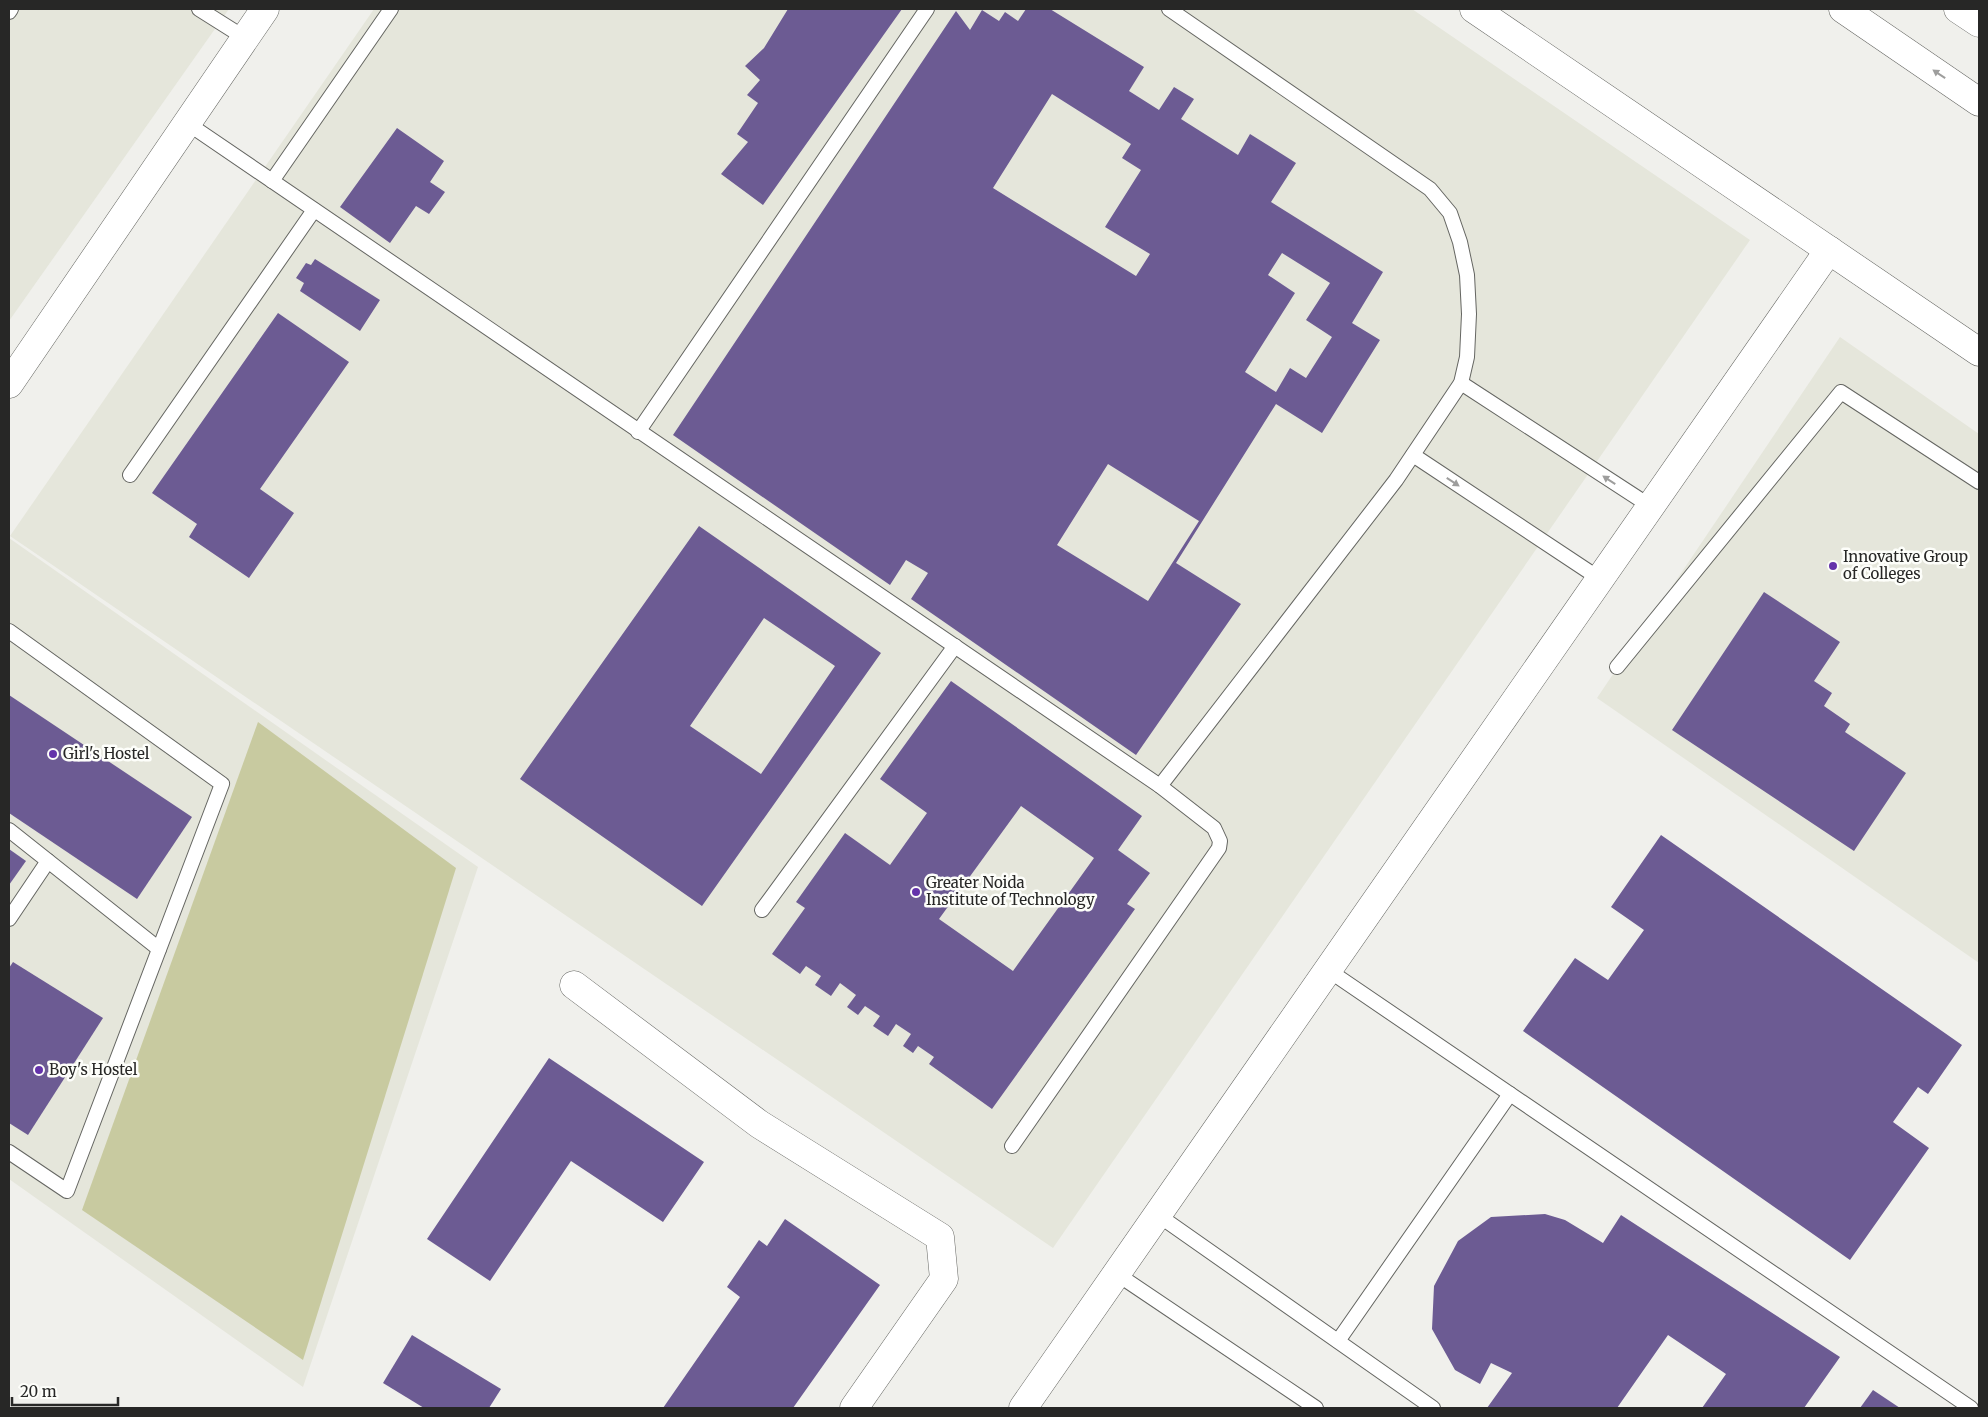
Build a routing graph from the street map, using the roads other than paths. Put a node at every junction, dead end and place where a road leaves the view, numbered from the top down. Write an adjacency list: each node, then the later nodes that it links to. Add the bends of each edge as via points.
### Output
1 (11, 9): 10 (lane)
2 (199, 9): 12 (lane)
3 (265, 9): 12 (street)
4 (391, 9): 15 (lane)
5 (927, 9): 21 (lane)
6 (1169, 9): 19 (lane, via 1430,189 1450,213 1467,275 1467,356)
7 (1474, 9): 17 (street)
8 (1843, 9): 13 (street, one-way to 8)
9 (1958, 9): 11 (street)
10 (9, 12)
11 (1979, 23)
12 (245, 38): 14 (street)
13 (1979, 102)
14 (187, 122): 15 (lane); 20 (street)
15 (272, 181): 16 (lane)
16 (314, 210): 21 (lane); 23 (lane)
17 (1829, 250): 18 (street); 25 (street)
18 (1979, 352)
19 (1461, 383): 22 (lane); 25 (lane, one-way to 19)
20 (9, 384)
21 (638, 432): 28 (lane)
22 (1413, 455): 26 (lane, one-way to 26); 30 (lane)
23 (130, 476)
24 (1979, 482): 29 (lane, via 1841,392)
25 (1650, 506): 26 (street)
26 (1600, 579): 36 (street)
27 (9, 631): 35 (lane, via 222,784)
28 (955, 646): 30 (lane); 33 (lane)
29 (1617, 667)
30 (1160, 786): 39 (lane, via 1214,828 1220,841 1219,848)
31 (9, 830): 32 (lane)
32 (48, 861): 34 (lane); 35 (lane)
33 (762, 910)
34 (9, 919)
35 (159, 949): 40 (lane, via 67,1191)
36 (1328, 970): 38 (lane); 41 (street)
37 (574, 985): 44 (street, via 759,1124 940,1237 944,1279)
38 (1510, 1094): 43 (lane); 48 (lane)
39 (1012, 1146)
40 (9, 1152)
41 (1158, 1215): 42 (street); 43 (lane)
42 (1117, 1274): 45 (street); 46 (lane)
43 (1338, 1341): 47 (lane)
44 (854, 1408)
45 (1023, 1408)
46 (1316, 1408)
47 (1433, 1408)
48 (1971, 1408)

